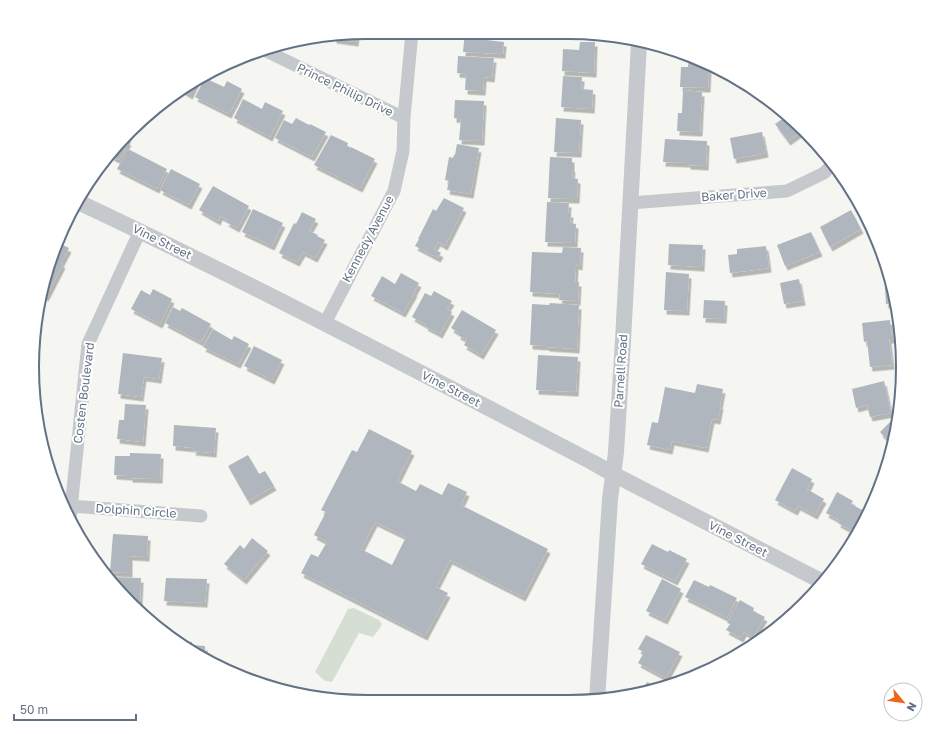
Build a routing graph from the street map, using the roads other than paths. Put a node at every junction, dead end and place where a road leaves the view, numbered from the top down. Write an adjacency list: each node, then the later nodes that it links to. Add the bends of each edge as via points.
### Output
1 (411, 39): 4 (street, Kennedy Avenue)
2 (639, 47): 6 (street, Parnell Road)
3 (271, 53): 4 (street, Prince Philip Drive)
4 (404, 118): 9 (street, Kennedy Avenue, via 403,151 394,191)
5 (829, 168): 6 (street, Baker Drive, via 787,191)
6 (630, 203): 10 (street, Parnell Road)
7 (82, 204): 8 (street, Vine Street)
8 (140, 231): 9 (street, Vine Street); 11 (street, Costen Boulevard, via 88,344)
9 (325, 323): 10 (street, Vine Street)
10 (613, 474): 14 (street, Vine Street); 15 (street, Parnell Road)
11 (71, 507)
12 (73, 512): 13 (street, Dolphin Circle)
13 (201, 516)
14 (818, 579)
15 (597, 693)

